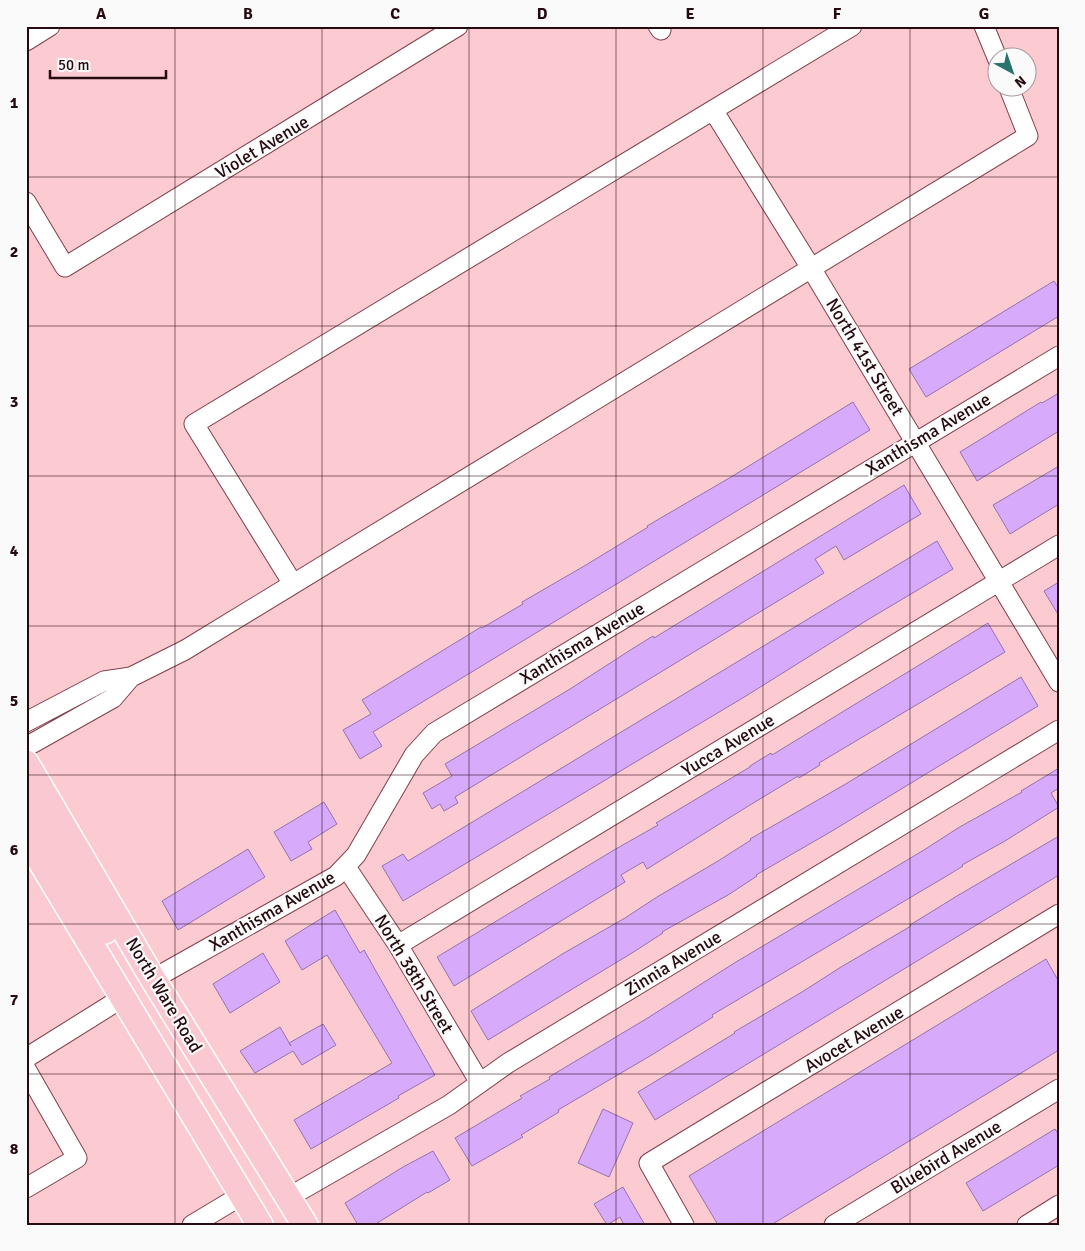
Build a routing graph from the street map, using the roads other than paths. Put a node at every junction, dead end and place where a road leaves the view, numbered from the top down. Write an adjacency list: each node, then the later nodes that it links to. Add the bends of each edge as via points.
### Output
1 (50, 26): 5 (street)
2 (458, 26): 9 (street, Violet Avenue, via 65,267)
3 (852, 26): 8 (street)
4 (984, 26): 6 (street)
5 (26, 41)
6 (993, 48)
7 (1013, 98): 10 (street, via 1028,136)
8 (713, 110): 10 (street, North 41st Street); 15 (street, via 194,424)
9 (26, 202)
10 (812, 268): 12 (street, North 41st Street); 15 (street)
11 (1059, 356): 12 (street, Xanthisma Avenue)
12 (916, 441): 14 (street, North 41st Street); 26 (street, Xanthisma Avenue, via 434,733 414,755)
13 (1059, 545): 14 (street, Yucca Avenue)
14 (999, 581): 17 (street, North 41st Street); 28 (street, Yucca Avenue)
15 (293, 584): 16 (street, via 185,650)
16 (131, 677): 18 (street, via 104,681); 19 (street, via 113,698)
17 (1059, 682)
18 (65, 702): 19 (street); 20 (street)
19 (74, 720): 22 (street)
20 (26, 722)
21 (1059, 730): 33 (street, Zinnia Avenue, via 508,1063)
22 (26, 747)
23 (26, 763): 29 (main road, North Ware Road)
24 (26, 803): 29 (main road, via 133,974 145,980)
25 (26, 837): 30 (main road)
26 (346, 867): 28 (street, North 38th Street); 29 (street, Xanthisma Avenue, via 336,876)
27 (1059, 914): 42 (street, Avocet Avenue, via 648,1163)
28 (398, 945): 33 (street, North 38th Street)
29 (153, 979): 37 (main road, North Ware Road)
30 (122, 998): 31 (street); 36 (main road); 37 (main road, via 139,997 148,1001 250,1164)
31 (26, 1058)
32 (26, 1069): 35 (street, via 77,1158)
33 (480, 1083): 37 (street, Zinnia Avenue, via 449,1105)
34 (1059, 1089): 43 (street, Bluebird Avenue)
35 (26, 1188)
36 (242, 1195): 39 (street); 40 (main road)
37 (289, 1197): 41 (main road, North Ware Road)
38 (1059, 1205): 44 (street)
39 (192, 1225)
40 (260, 1225)
41 (305, 1225)
42 (684, 1225)
43 (834, 1225)
44 (1027, 1225)

